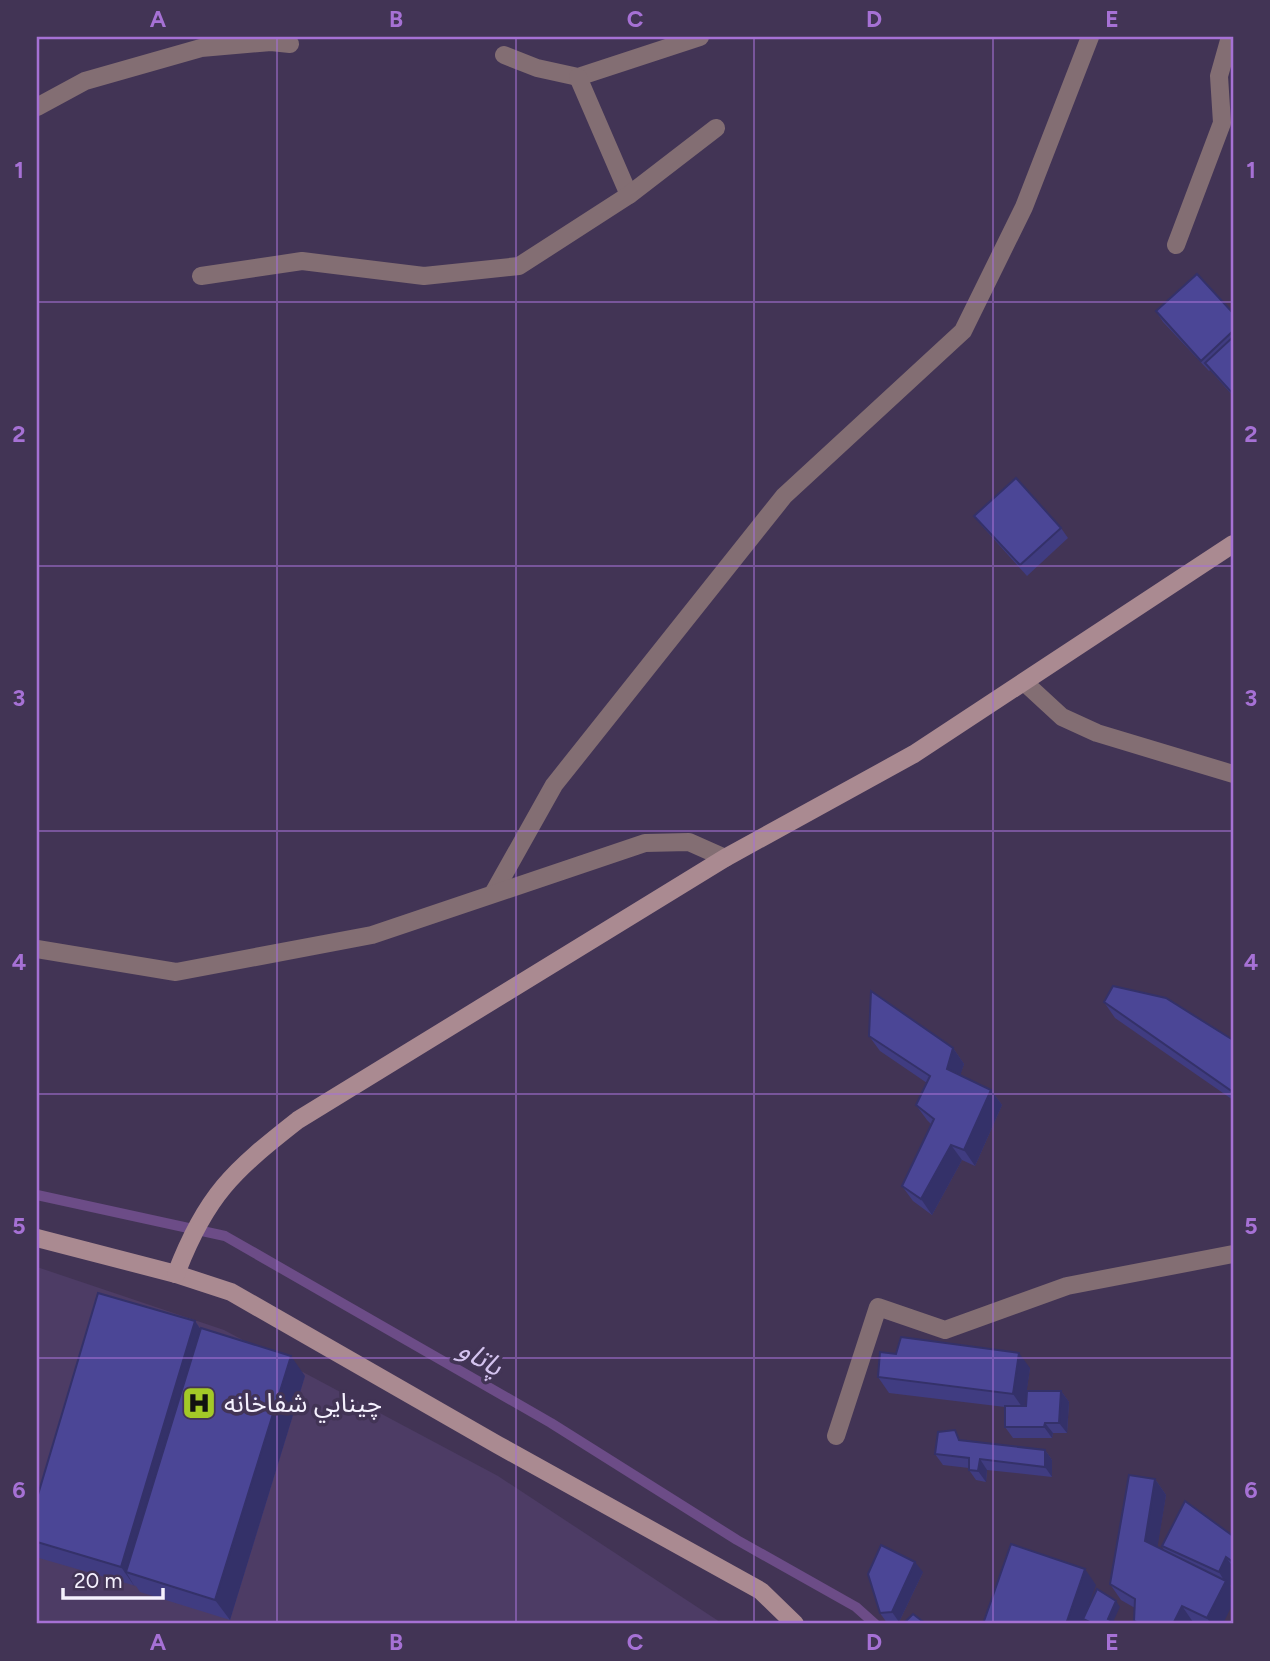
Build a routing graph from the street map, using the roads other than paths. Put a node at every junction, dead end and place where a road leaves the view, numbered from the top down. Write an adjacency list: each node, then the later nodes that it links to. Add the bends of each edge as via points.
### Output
1 (700, 37): 7 (street)
2 (1090, 37): 17 (street, via 1024,207 963,331 784,496 554,785)
3 (1230, 37): 11 (street, via 1219,76 1222,123)
4 (200, 43): 5 (street); 8 (street, via 85,81)
5 (289, 44)
6 (504, 55): 7 (street)
7 (578, 77): 10 (street)
8 (37, 107)
9 (716, 128): 10 (street)
10 (629, 195): 12 (street, via 519,266 424,276 302,261)
11 (1176, 245)
12 (201, 276)
13 (1233, 544): 14 (street)
14 (1024, 682): 15 (street, via 1062,717 1097,733); 16 (street, via 914,754)
15 (1233, 774)
16 (725, 858): 17 (street, via 689,842 645,843); 21 (street, via 298,1120 242,1165 206,1206)
17 (494, 892): 18 (street, via 372,935 176,972)
18 (37, 949)
19 (37, 1238): 21 (street)
20 (1233, 1254): 22 (street, via 1067,1286 945,1330 878,1307)
21 (176, 1274): 23 (street, via 232,1292 761,1591)
22 (836, 1436)
23 (795, 1624)

